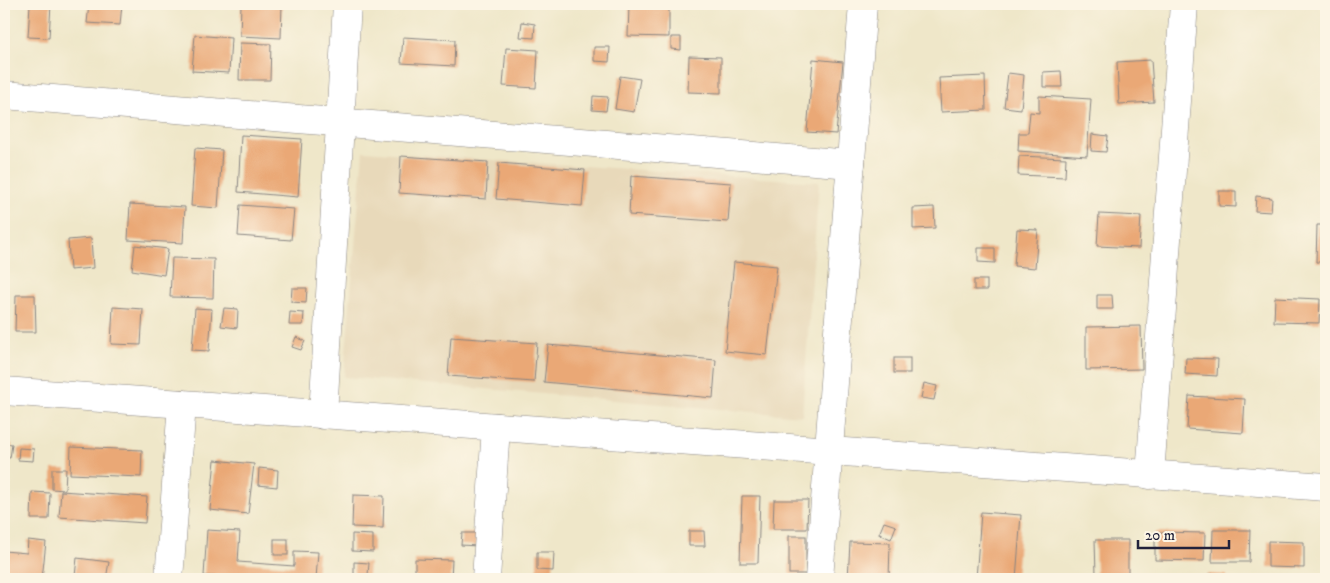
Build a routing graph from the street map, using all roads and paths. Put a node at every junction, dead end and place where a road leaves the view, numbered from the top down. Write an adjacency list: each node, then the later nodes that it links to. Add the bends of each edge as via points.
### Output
1 (347, 4): 5 (street)
2 (863, 4): 6 (street)
3 (1184, 4): 12 (street)
4 (4, 96): 5 (street)
5 (340, 123): 6 (street); 9 (street)
6 (851, 164): 11 (street)
7 (4, 392): 8 (street)
8 (182, 404): 9 (street); 14 (street)
9 (323, 414): 10 (street)
10 (496, 427): 11 (street); 15 (street)
11 (828, 452): 12 (street); 16 (street)
12 (1150, 475): 13 (street)
13 (1326, 487)
14 (169, 579)
15 (486, 579)
16 (819, 579)

